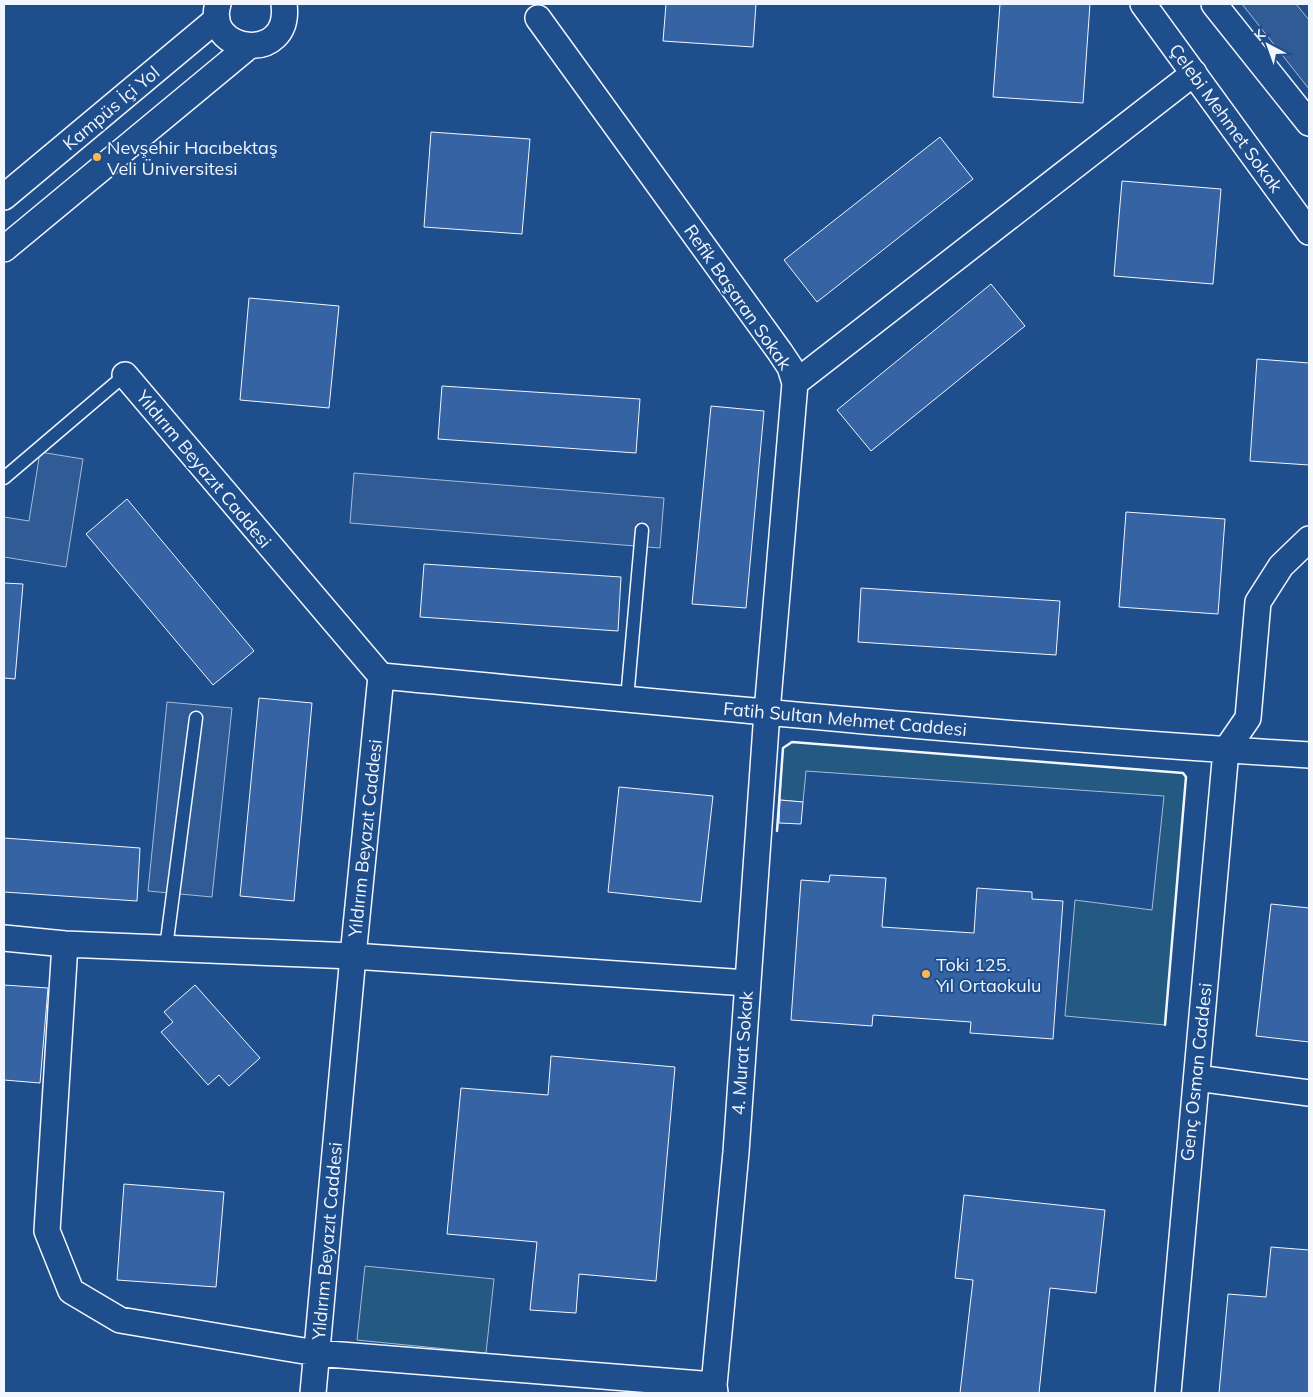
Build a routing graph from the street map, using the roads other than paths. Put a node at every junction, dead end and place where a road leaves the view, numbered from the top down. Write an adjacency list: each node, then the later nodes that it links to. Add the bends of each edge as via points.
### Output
1 (1143, 4): 7 (street, Çelebi Mehmet Sokak)
2 (1214, 4): 8 (street)
3 (289, 7): 6 (street, via 278,33 260,45)
4 (218, 12): 6 (street, via 222,30 229,38); 9 (street, Kampüs İçi Yol)
5 (538, 18): 13 (street, Refik Başaran Sokak, via 780,352 790,367)
6 (249, 46): 11 (street)
7 (1194, 73): 10 (street, Çelebi Mehmet Sokak); 13 (street)
8 (1309, 123)
9 (4, 197)
10 (1309, 232)
11 (4, 249)
12 (125, 376): 14 (lane); 17 (street, Yıldırım Beyazıt Caddesi)
13 (794, 383): 19 (street, Refik Başaran Sokak)
14 (4, 478)
15 (642, 530): 18 (lane)
16 (1309, 539): 21 (street, via 1281,566 1258,602 1248,718)
17 (381, 676): 18 (street, Fatih Sultan Mehmet Caddesi); 26 (street, Yıldırım Beyazıt Caddesi)
18 (627, 699): 19 (street, Fatih Sultan Mehmet Caddesi)
19 (767, 712): 21 (street, Fatih Sultan Mehmet Caddesi); 27 (street, 4. Murat Sokak)
20 (196, 718): 25 (lane)
21 (1226, 750): 22 (street, Fatih Sultan Mehmet Caddesi); 28 (street, Genç Osman Caddesi)
22 (1309, 756)
23 (4, 938): 24 (street)
24 (65, 944): 25 (street); 30 (street, via 47,1230 70,1291 120,1320)
25 (166, 948): 26 (street)
26 (353, 956): 27 (street); 30 (street, Yıldırım Beyazıt Caddesi)
27 (747, 983): 31 (street, 4. Murat Sokak)
28 (1197, 1078): 29 (street); 33 (street, Genç Osman Caddesi)
29 (1309, 1093)
30 (316, 1353): 31 (street); 32 (street, Yıldırım Beyazıt Caddesi)
31 (715, 1389)
32 (312, 1393)
33 (1168, 1393)

